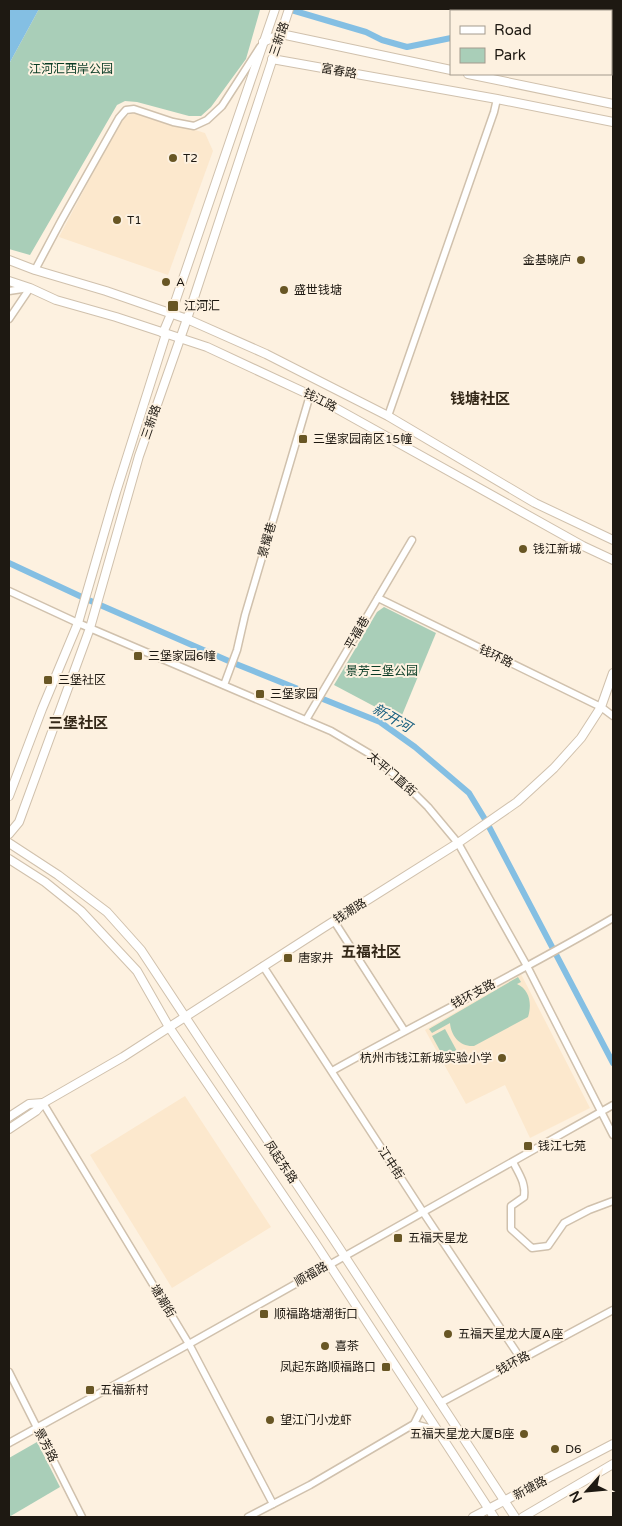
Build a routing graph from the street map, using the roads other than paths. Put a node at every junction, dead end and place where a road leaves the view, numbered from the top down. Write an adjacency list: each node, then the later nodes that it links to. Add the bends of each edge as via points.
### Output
1 (289, 9): 3 (main road, 三新路)
2 (274, 12): 4 (main road, 三新路)
3 (281, 34): 4 (main road); 5 (main road, 三新路); 6 (main road, 富春路)
4 (263, 42): 5 (main road); 12 (street, 三新路, via 222,106 207,120 194,126 134,109 126,110); 16 (main road, 三新路)
5 (272, 59): 8 (main road, 富春路); 18 (main road, 三新路)
6 (450, 70)
7 (473, 75): 9 (main road)
8 (497, 99): 10 (main road, 富春路); 22 (street)
9 (613, 104)
10 (613, 122)
11 (9, 260): 12 (main road, 钱江路)
12 (35, 270): 16 (main road, 钱江路)
13 (9, 281): 14 (main road, 钱江路)
14 (30, 288): 15 (street); 17 (street); 19 (main road, 钱江路, via 56,300)
15 (9, 291)
16 (171, 314): 18 (main road, 钱江路); 19 (main road, 三新路)
17 (9, 319)
18 (187, 319): 20 (main road, 三新路); 22 (main road, 钱江路, via 266,354)
19 (165, 333): 20 (main road, 钱江路); 28 (main road, 三新路)
20 (180, 338): 21 (main road, 钱江路, via 207,347); 29 (main road, 三新路, via 138,456)
21 (310, 395): 25 (main road, 钱江路); 31 (street, 景耀巷)
22 (388, 416): 24 (main road, 钱江路, via 536,504)
23 (412, 540): 27 (street, 平福巷)
24 (613, 540)
25 (613, 560)
26 (9, 591): 28 (street, 太平门直街)
27 (378, 598): 32 (street, 钱环路); 34 (street, 平福巷)
28 (78, 623): 29 (street, 太平门直街); 35 (main road, 三新路)
29 (90, 628): 31 (street, 太平门直街); 36 (main road, 三新路, via 19,822)
30 (613, 673): 32 (main road, 钱潮路)
31 (224, 685): 34 (street, 太平门直街)
32 (601, 707): 33 (street, 钱环路); 38 (main road, 钱潮路, via 581,738 554,768 517,802)
33 (613, 716)
34 (306, 720): 38 (street, 太平门直街, via 370,754 428,807)
35 (9, 796)
36 (9, 834)
37 (9, 843): 44 (main road, 凤起东路, via 107,912 141,950)
38 (458, 843): 41 (main road, 钱潮路); 43 (street, 太平门直街)
39 (9, 858): 45 (main road, 凤起东路, via 81,911 136,971)
40 (613, 918): 43 (street, 钱环支路)
41 (334, 921): 42 (main road, 钱潮路); 46 (street)
42 (263, 966): 44 (main road, 钱潮路); 47 (street, 江中街)
43 (526, 966): 46 (street, 钱环支路); 50 (street, 太平门直街)
44 (185, 1018): 45 (main road, 钱潮路); 57 (main road, 凤起东路)
45 (169, 1027): 48 (main road, 钱潮路); 58 (main road, 凤起东路)
46 (404, 1030): 47 (street, 钱环支路)
47 (332, 1071): 56 (street, 江中街)
48 (43, 1103): 51 (main road, 钱潮路, via 28,1104); 52 (main road, 钱潮路); 60 (street, 塘潮街)
49 (613, 1105): 50 (street, 顺福路)
50 (601, 1112): 53 (street, 太平门直街); 54 (street, 顺福路)
51 (9, 1118)
52 (9, 1129)
53 (613, 1135)
54 (513, 1162): 55 (street, via 525,1192 524,1197 511,1206 512,1229 532,1248 548,1246 564,1223); 56 (street, 顺福路)
55 (613, 1201)
56 (423, 1212): 57 (street, 顺福路); 61 (street, 江中街)
57 (345, 1256): 58 (street, 顺福路); 63 (main road, 凤起东路)
58 (329, 1264): 60 (street, 顺福路); 64 (main road, 凤起东路)
59 (613, 1310): 61 (street, 钱环路)
60 (189, 1344): 66 (street, 顺福路); 72 (street, 塘潮街)
61 (521, 1359): 63 (street, 钱环路)
62 (9, 1372): 66 (street, 景芳路)
63 (440, 1403): 71 (main road, 凤起东路)
64 (422, 1408): 65 (street); 67 (main road, 凤起东路)
65 (414, 1424): 67 (street); 72 (street)
66 (36, 1426): 68 (street, 顺福路); 74 (street, 景芳路)
67 (437, 1430): 73 (main road, 凤起东路)
68 (9, 1443)
69 (613, 1444): 71 (main road, 新塘路)
70 (613, 1464): 79 (main road, 新塘路)
71 (505, 1501): 73 (main road, 新塘路); 78 (main road, 凤起东路)
72 (273, 1504): 75 (street)
73 (488, 1509): 76 (main road, 新塘路); 77 (main road, 凤起东路)
74 (82, 1517)
75 (248, 1517)
76 (473, 1517)
77 (494, 1517)
78 (515, 1517)
79 (523, 1517)

